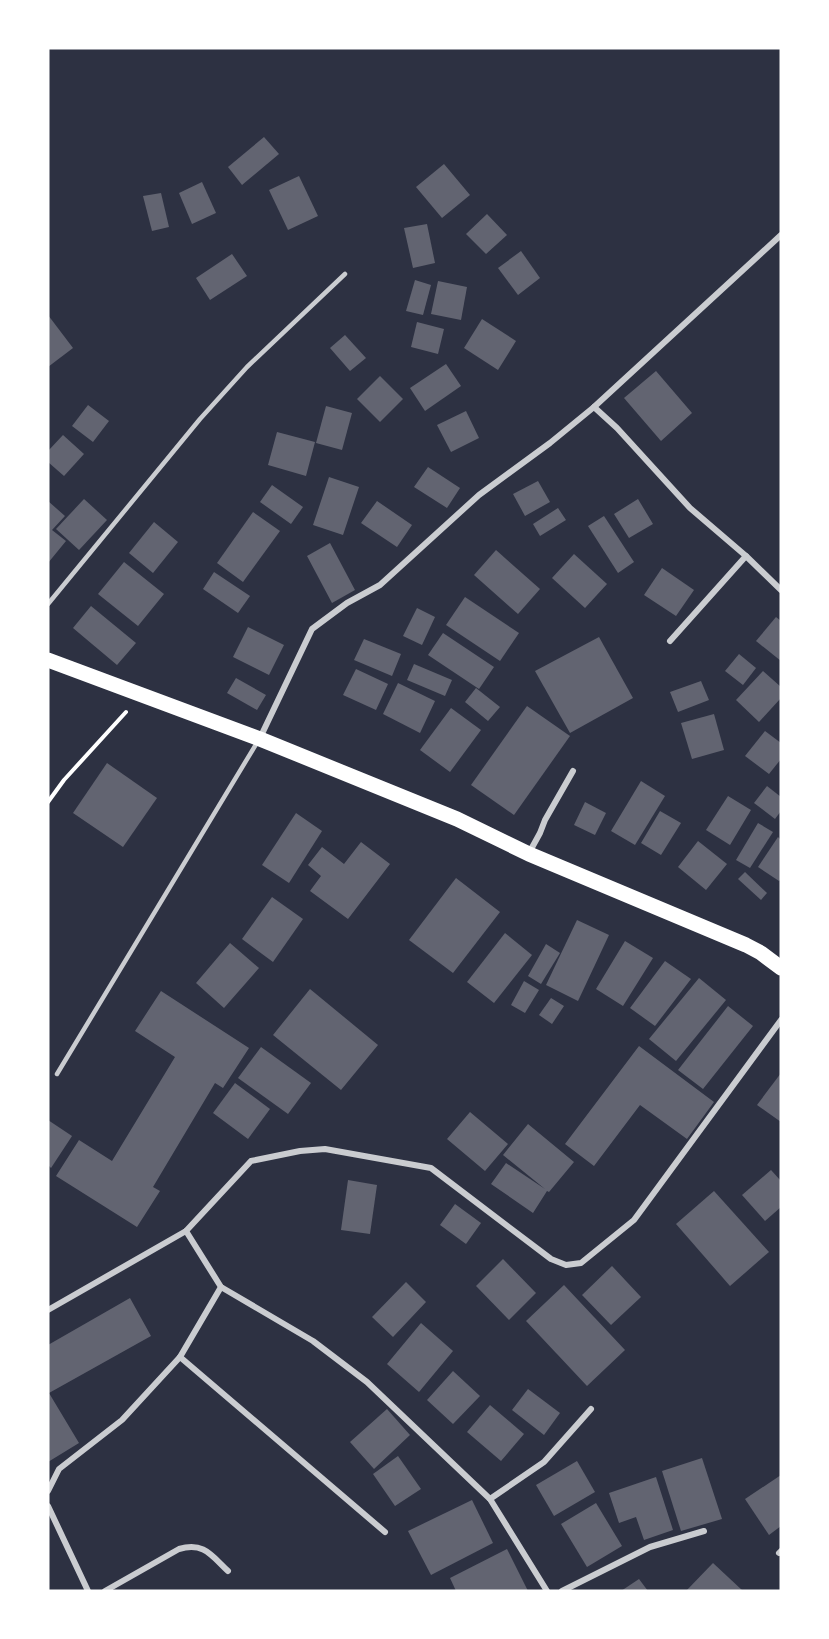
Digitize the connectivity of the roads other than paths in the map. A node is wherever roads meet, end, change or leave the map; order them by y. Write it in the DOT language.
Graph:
graph roads {
  1 [pos="781,235"];
  2 [pos="345,274"];
  3 [pos="594,407"];
  4 [pos="746,556"];
  5 [pos="781,590"];
  6 [pos="48,604"];
  7 [pos="670,641"];
  8 [pos="48,660"];
  9 [pos="260,739"];
  10 [pos="573,771"];
  11 [pos="529,854"];
  12 [pos="781,968"];
  13 [pos="781,1020"];
  14 [pos="57,1074"];
  15 [pos="186,1231"];
  16 [pos="221,1287"];
  17 [pos="48,1310"];
  18 [pos="180,1357"];
  19 [pos="591,1409"];
  20 [pos="48,1491"];
  21 [pos="490,1499"];
  22 [pos="48,1506"];
  23 [pos="704,1531"];
  24 [pos="385,1532"];
  25 [pos="228,1571"];
  26 [pos="88,1591"];
  27 [pos="105,1591"];
  28 [pos="547,1591"];
  29 [pos="562,1591"];
  1 -- 3 [label="street"];
  2 -- 6 [label="lane"];
  3 -- 4 [label="street"];
  3 -- 9 [label="street"];
  4 -- 5 [label="street"];
  4 -- 7 [label="street"];
  8 -- 9 [label="main road"];
  9 -- 11 [label="main road"];
  9 -- 14 [label="lane"];
  10 -- 11 [label="street"];
  11 -- 12 [label="main road"];
  13 -- 15 [label="street"];
  15 -- 16 [label="street"];
  15 -- 17 [label="street"];
  16 -- 18 [label="street"];
  16 -- 21 [label="street"];
  18 -- 20 [label="street"];
  18 -- 24 [label="street"];
  19 -- 21 [label="street"];
  21 -- 28 [label="street"];
  22 -- 26 [label="street"];
  23 -- 29 [label="street"];
  25 -- 27 [label="street"];
}
